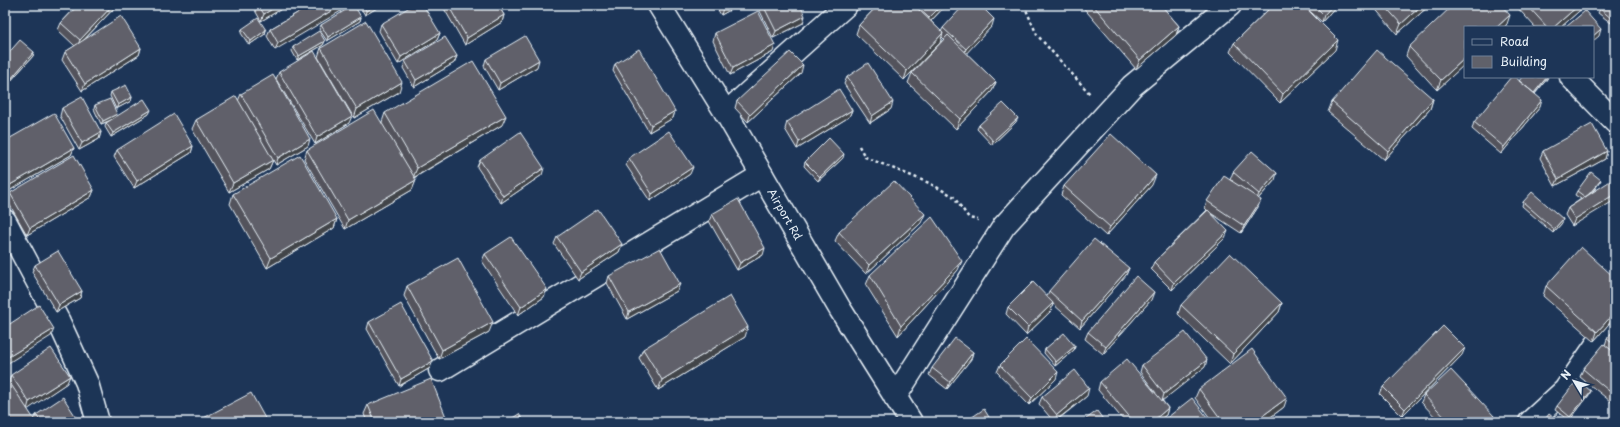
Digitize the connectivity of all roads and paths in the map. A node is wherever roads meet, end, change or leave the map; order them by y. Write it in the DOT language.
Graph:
graph roads {
  1 [pos="659,5"];
  2 [pos="846,5"];
  3 [pos="1024,5"];
  4 [pos="1230,5"];
  5 [pos="1502,5"];
  6 [pos="1522,26"];
  7 [pos="1572,78"];
  8 [pos="726,113"];
  9 [pos="1107,113"];
  10 [pos="1615,122"];
  11 [pos="859,146"];
  12 [pos="762,175"];
  13 [pos="5,221"];
  14 [pos="1004,226"];
  15 [pos="1615,318"];
  16 [pos="440,370"];
  17 [pos="895,397"];
  18 [pos="98,422"];
  19 [pos="911,422"];
  20 [pos="1530,422"];
  1 -- 8 [label="street, Airport Rd"];
  2 -- 8 [label="street"];
  3 -- 9 [label="path"];
  4 -- 9 [label="street"];
  5 -- 6 [label="street"];
  7 -- 10 [label="street"];
  8 -- 12 [label="street, Airport Rd"];
  9 -- 14 [label="street"];
  11 -- 14 [label="path"];
  12 -- 16 [label="street"];
  12 -- 17 [label="street, Airport Rd"];
  13 -- 18 [label="street"];
  14 -- 17 [label="street"];
  15 -- 20 [label="street"];
  17 -- 19 [label="street, Airport Rd"];
}
